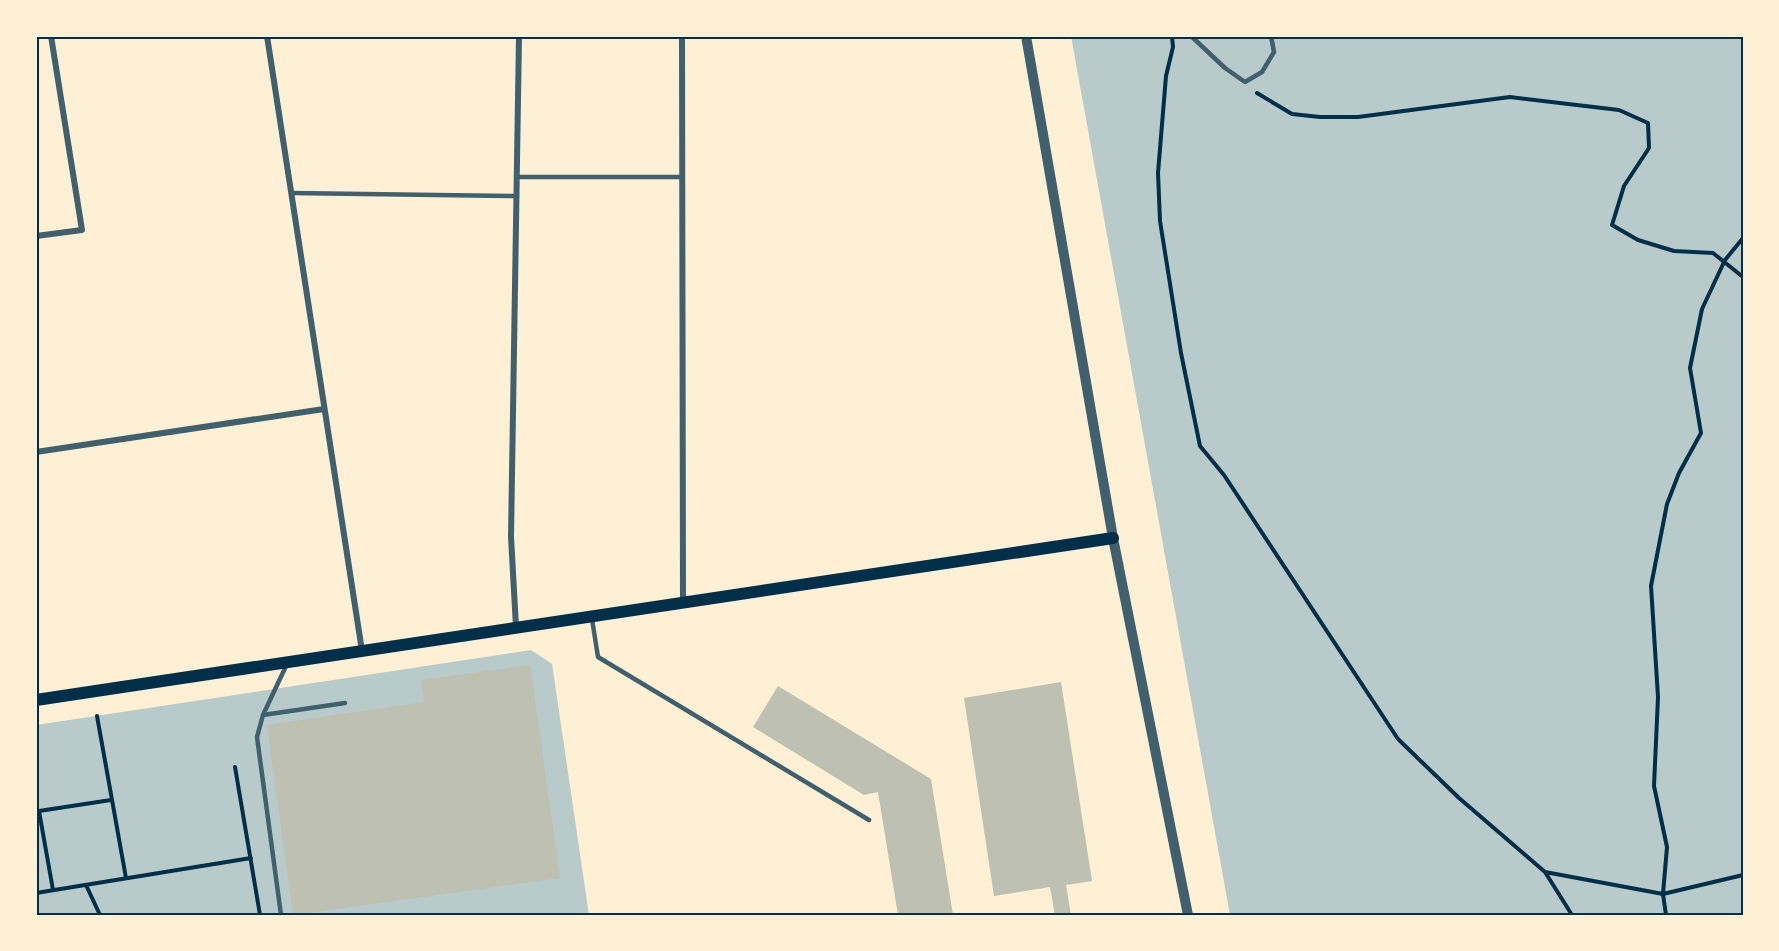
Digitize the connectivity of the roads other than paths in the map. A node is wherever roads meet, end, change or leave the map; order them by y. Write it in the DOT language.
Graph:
graph roads {
  1 [pos="51,36"];
  2 [pos="267,36"];
  3 [pos="519,36"];
  4 [pos="682,36"];
  5 [pos="1026,36"];
  6 [pos="1191,36"];
  7 [pos="1271,36"];
  8 [pos="517,177"];
  9 [pos="682,177"];
  10 [pos="291,193"];
  11 [pos="517,196"];
  12 [pos="36,236"];
  13 [pos="324,408"];
  14 [pos="36,452"];
  15 [pos="1113,538"];
  16 [pos="683,602"];
  17 [pos="591,616"];
  18 [pos="516,627"];
  19 [pos="362,651"];
  20 [pos="288,662"];
  21 [pos="36,700"];
  22 [pos="345,703"];
  23 [pos="263,715"];
  24 [pos="869,820"];
  25 [pos="281,915"];
  26 [pos="1188,915"];
  1 -- 12 [label="street"];
  2 -- 10 [label="street"];
  3 -- 8 [label="street"];
  4 -- 9 [label="street"];
  5 -- 15 [label="street"];
  6 -- 7 [label="lane"];
  8 -- 9 [label="lane"];
  8 -- 11 [label="street"];
  9 -- 16 [label="street"];
  10 -- 11 [label="lane"];
  10 -- 13 [label="street"];
  11 -- 18 [label="street"];
  13 -- 14 [label="street"];
  13 -- 19 [label="street"];
  15 -- 16 [label="main road"];
  15 -- 26 [label="street"];
  16 -- 17 [label="main road"];
  17 -- 18 [label="main road"];
  17 -- 24 [label="lane"];
  18 -- 19 [label="main road"];
  19 -- 20 [label="main road"];
  20 -- 21 [label="main road"];
  20 -- 23 [label="lane"];
  22 -- 23 [label="lane"];
  23 -- 25 [label="lane"];
}
